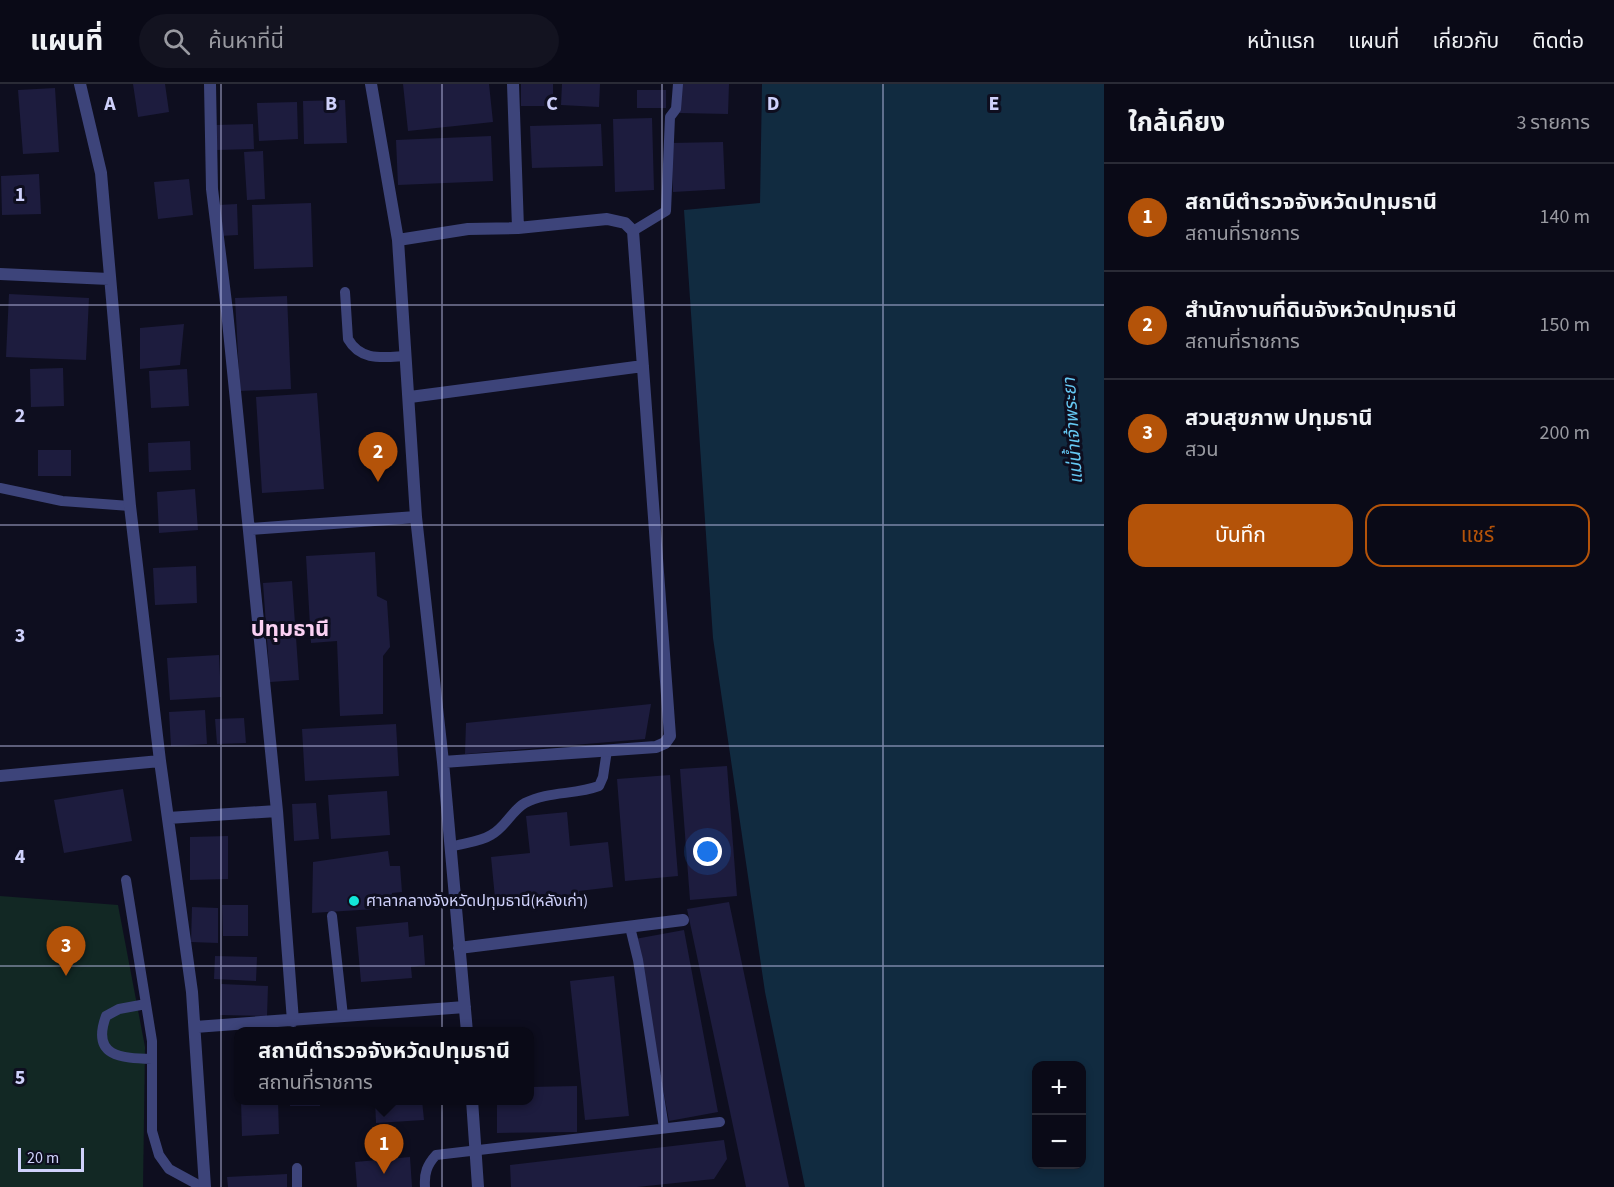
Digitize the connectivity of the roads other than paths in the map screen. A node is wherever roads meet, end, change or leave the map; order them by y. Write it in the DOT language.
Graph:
graph roads {
  1 [pos="80,84"];
  2 [pos="210,84"];
  3 [pos="371,84"];
  4 [pos="513,84"];
  5 [pos="678,84"];
  6 [pos="518,228"];
  7 [pos="633,231"];
  8 [pos="398,240"];
  9 [pos="0,274"];
  10 [pos="109,279"];
  11 [pos="345,292"];
  12 [pos="406,356"];
  13 [pos="643,366"];
  14 [pos="410,397"];
  15 [pos="0,488"];
  16 [pos="130,506"];
  17 [pos="416,517"];
  18 [pos="249,529"];
  19 [pos="607,750"];
  20 [pos="160,761"];
  21 [pos="443,762"];
  22 [pos="0,776"];
  23 [pos="277,811"];
  24 [pos="168,818"];
  25 [pos="450,846"];
  26 [pos="126,880"];
  27 [pos="332,916"];
  28 [pos="683,920"];
  29 [pos="630,927"];
  30 [pos="459,948"];
  31 [pos="146,1004"];
  32 [pos="465,1007"];
  33 [pos="343,1016"];
  34 [pos="293,1021"];
  35 [pos="195,1027"];
  36 [pos="467,1027"];
  37 [pos="152,1059"];
  38 [pos="472,1105"];
  39 [pos="720,1122"];
  40 [pos="664,1128"];
  41 [pos="475,1149"];
  42 [pos="297,1168"];
  43 [pos="203,1187"];
  44 [pos="297,1187"];
  45 [pos="425,1187"];
  46 [pos="477,1187"];
  1 -- 10 [label="street"];
  2 -- 18 [label="street"];
  3 -- 8 [label="street"];
  4 -- 6 [label="street"];
  5 -- 7 [label="lane"];
  6 -- 7 [label="street"];
  6 -- 8 [label="street"];
  7 -- 13 [label="street"];
  8 -- 12 [label="street"];
  9 -- 10 [label="street"];
  10 -- 16 [label="street"];
  11 -- 12 [label="lane"];
  12 -- 14 [label="street"];
  13 -- 14 [label="street"];
  13 -- 19 [label="street"];
  14 -- 17 [label="street"];
  15 -- 16 [label="lane"];
  16 -- 20 [label="street"];
  17 -- 18 [label="street"];
  17 -- 21 [label="street"];
  18 -- 23 [label="street"];
  19 -- 21 [label="street"];
  19 -- 25 [label="lane"];
  20 -- 22 [label="street"];
  20 -- 24 [label="street"];
  21 -- 25 [label="street"];
  23 -- 24 [label="street"];
  23 -- 34 [label="street"];
  24 -- 35 [label="street"];
  25 -- 30 [label="street"];
  26 -- 31 [label="lane"];
  27 -- 33 [label="lane"];
  28 -- 29 [label="street"];
  29 -- 30 [label="street"];
  29 -- 40 [label="lane"];
  30 -- 32 [label="street"];
  31 -- 37 [label="lane"];
  31 -- 37 [label="lane"];
  32 -- 33 [label="street"];
  32 -- 36 [label="street"];
  33 -- 34 [label="street"];
  34 -- 35 [label="street"];
  35 -- 43 [label="street"];
  37 -- 43 [label="lane"];
  38 -- 41 [label="street"];
  39 -- 40 [label="lane"];
  40 -- 41 [label="lane"];
  41 -- 45 [label="lane"];
  41 -- 46 [label="street"];
  42 -- 44 [label="lane"];
}
